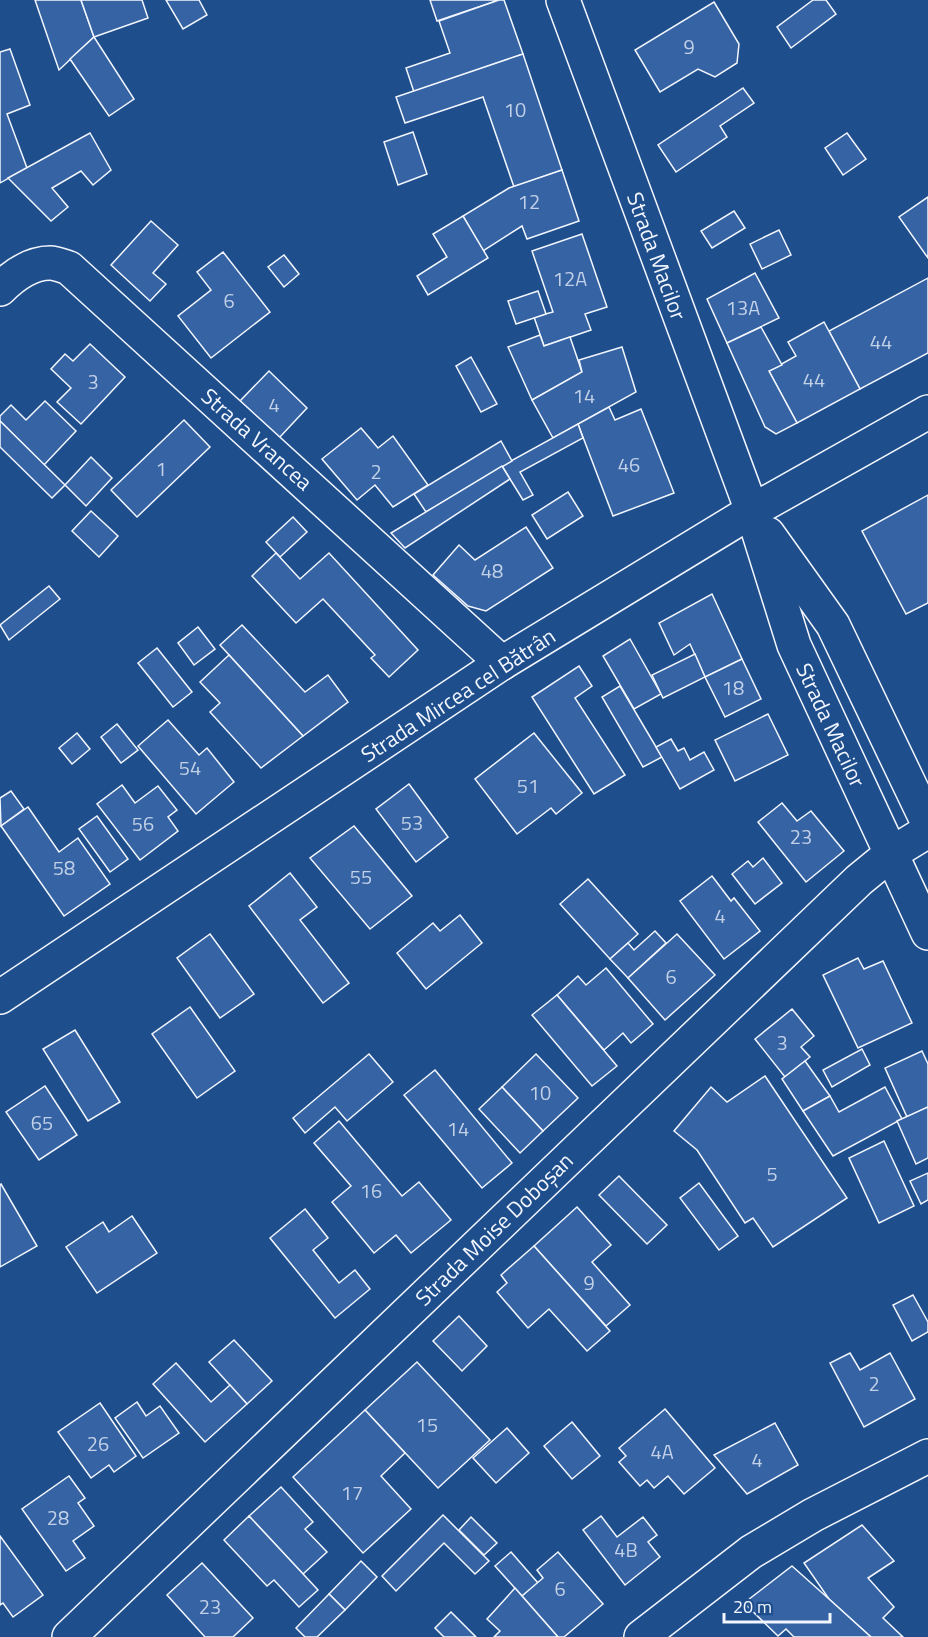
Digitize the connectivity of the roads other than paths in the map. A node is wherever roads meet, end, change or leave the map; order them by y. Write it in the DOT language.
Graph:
graph roads {
  1 [pos="563,0"];
  2 [pos="0,289"];
  3 [pos="928,412"];
  4 [pos="752,511"];
  5 [pos="502,663"];
  6 [pos="928,823"];
  7 [pos="928,831"];
  8 [pos="892,853"];
  9 [pos="928,933"];
  10 [pos="0,997"];
  11 [pos="928,1456"];
  12 [pos="69,1637"];
  13 [pos="641,1637"];
  1 -- 4 [label="street, Strada Macilor"];
  2 -- 5 [label="street, Strada Vrancea"];
  3 -- 4 [label="street, Strada Mircea cel Bătrân"];
  4 -- 5 [label="street, Strada Mircea cel Bătrân"];
  4 -- 6 [label="street, Strada Macilor"];
  4 -- 8 [label="street, Strada Macilor"];
  5 -- 10 [label="street, Strada Mircea cel Bătrân"];
  7 -- 8 [label="street, Strada Moise Doboșan"];
  8 -- 9 [label="street, Strada Macilor"];
  8 -- 12 [label="street, Strada Moise Doboșan"];
  11 -- 13 [label="street"];
}
